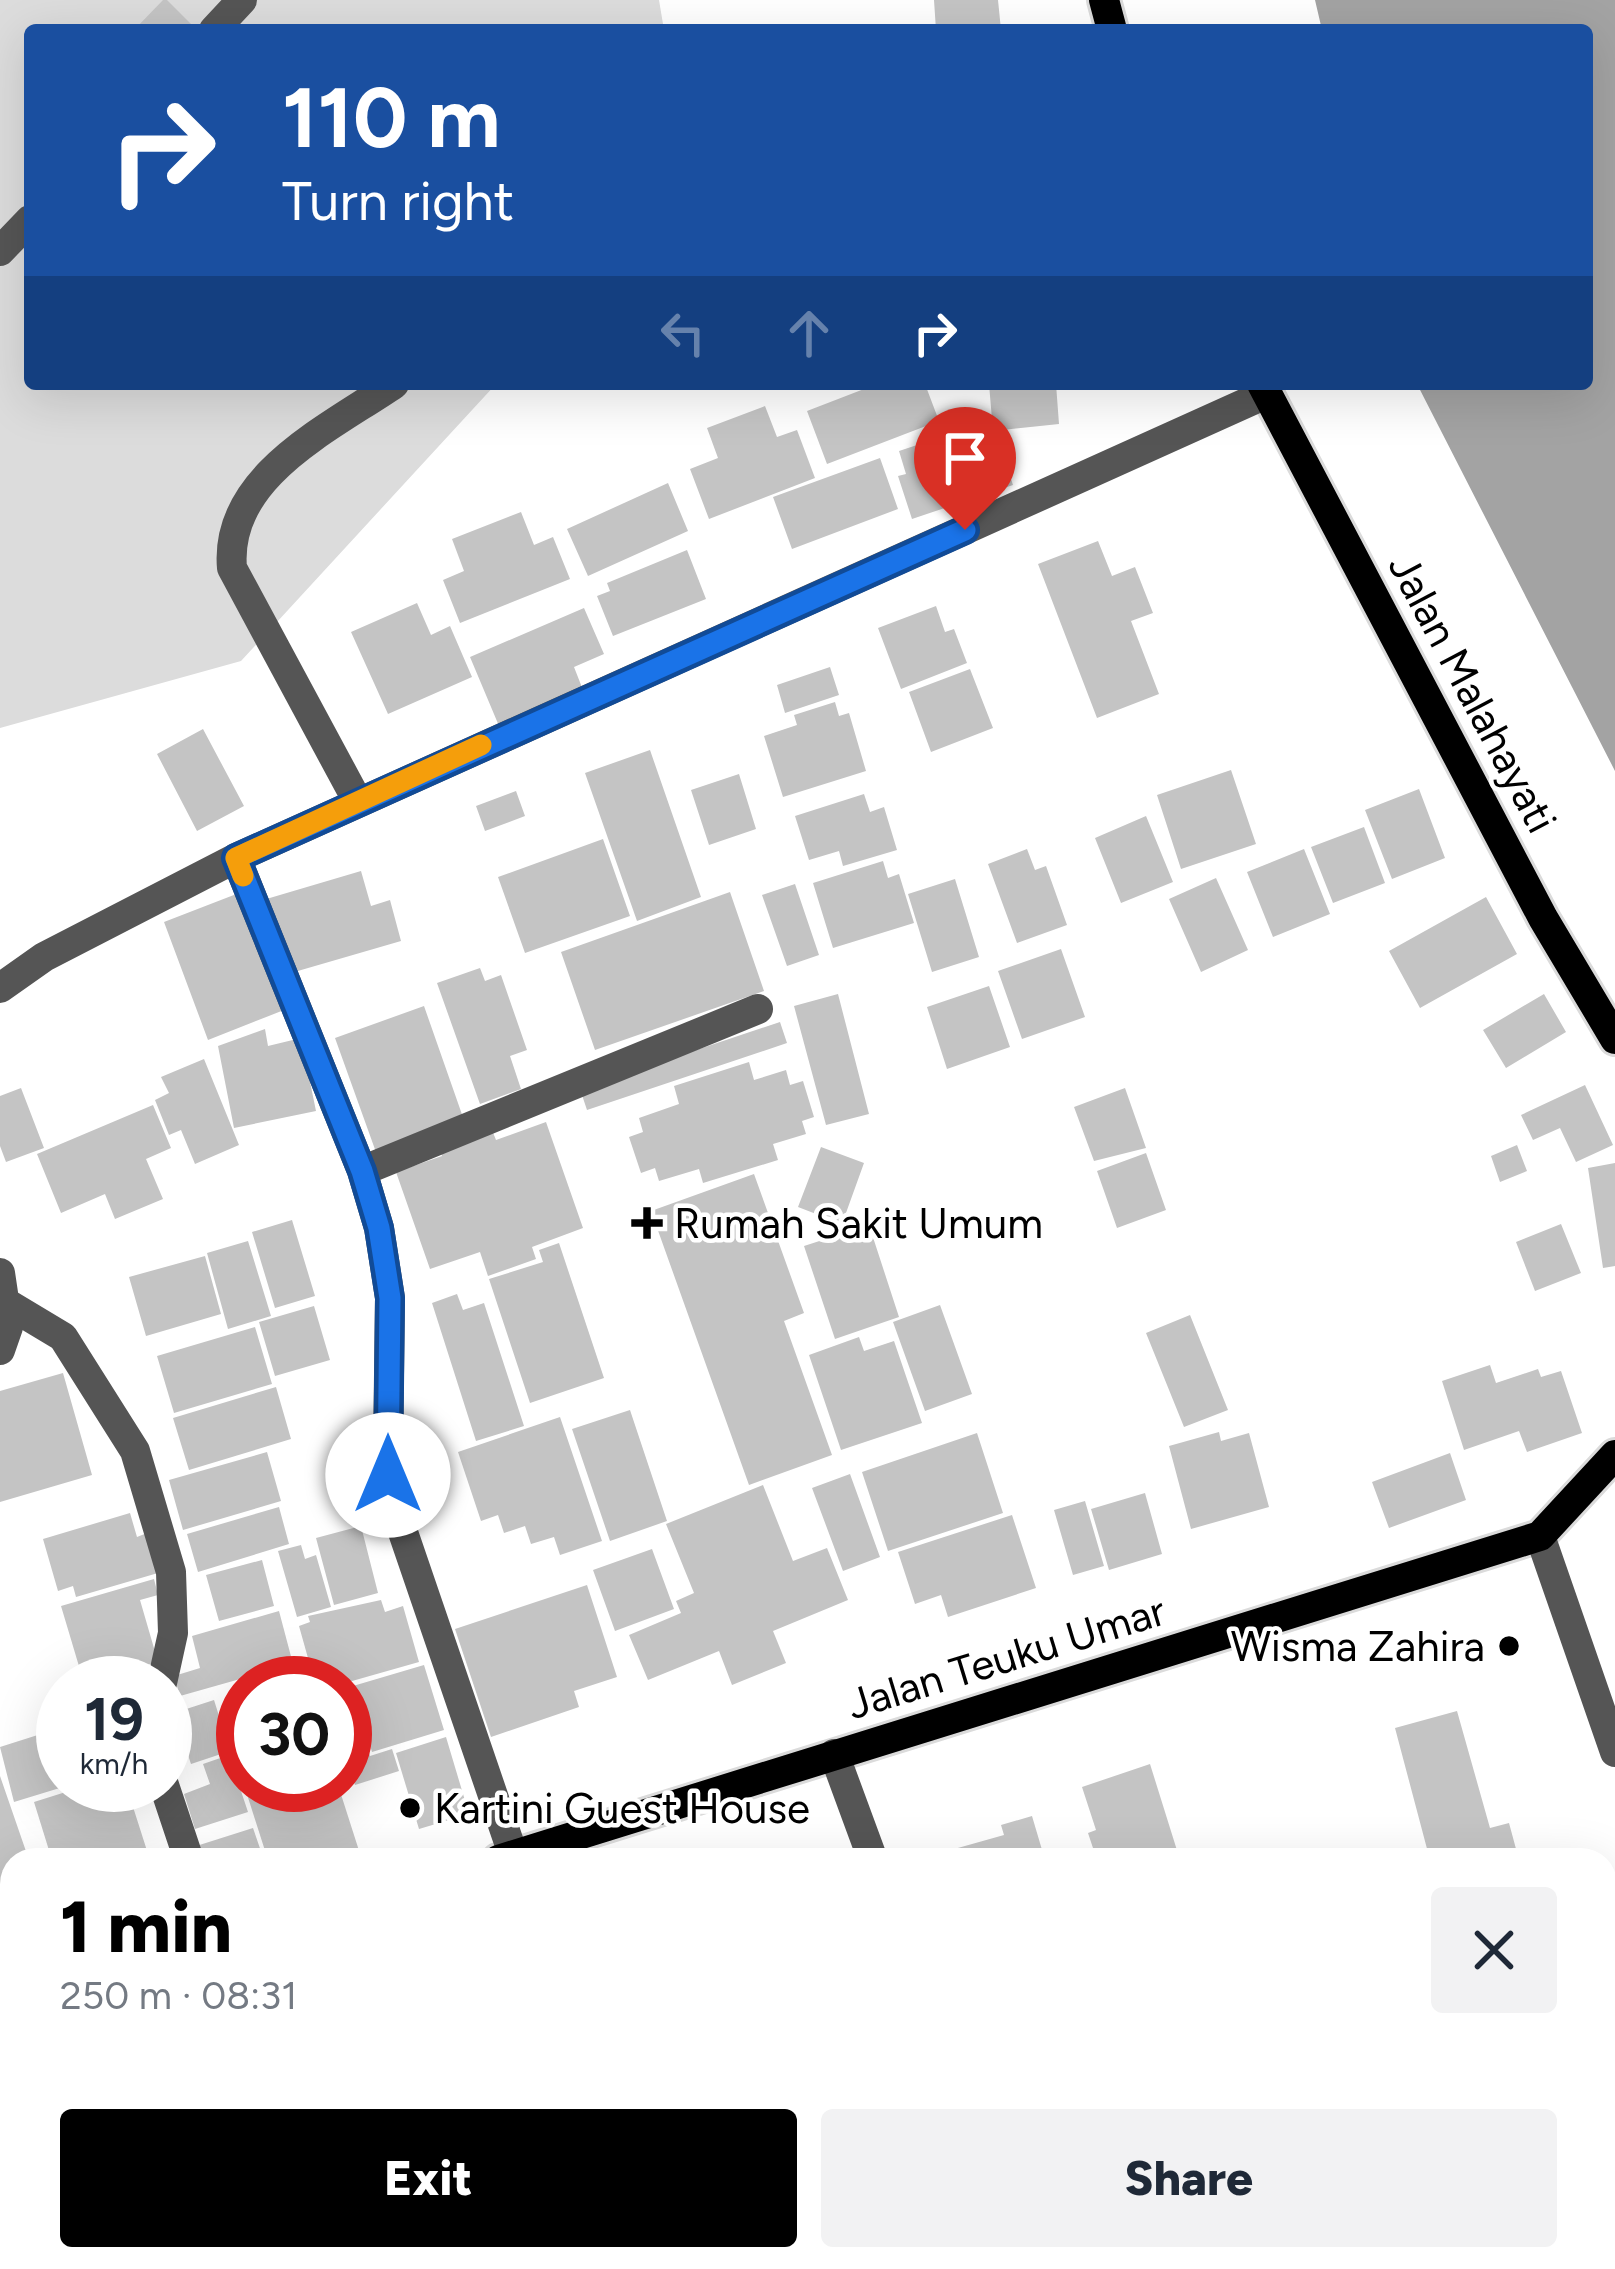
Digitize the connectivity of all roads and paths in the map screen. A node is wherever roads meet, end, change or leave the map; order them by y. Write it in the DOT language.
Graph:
graph roads {
  1 [pos="242,0"];
  2 [pos="220,24"];
  3 [pos="24,226"];
  4 [pos="0,251"];
  5 [pos="386,390"];
  6 [pos="1262,390"];
  7 [pos="1265,390"];
  8 [pos="358,802"];
  9 [pos="236,858"];
  10 [pos="0,988"];
  11 [pos="758,1009"];
  12 [pos="1615,1039"];
  13 [pos="362,1171"];
  14 [pos="4,1288"];
  15 [pos="0,1350"];
  16 [pos="1615,1455"];
  17 [pos="1540,1536"];
  18 [pos="168,1656"];
  19 [pos="1615,1752"];
  20 [pos="834,1754"];
  21 [pos="173,1812"];
  22 [pos="185,1848"];
  23 [pos="506,1848"];
  24 [pos="540,1848"];
  25 [pos="869,1848"];
  1 -- 2 [label="street"];
  3 -- 4 [label="street"];
  5 -- 8 [label="street"];
  6 -- 8 [label="street"];
  7 -- 12 [label="main road, Jalan Malahayati"];
  8 -- 9 [label="street"];
  9 -- 10 [label="street"];
  9 -- 13 [label="street"];
  11 -- 13 [label="street"];
  13 -- 23 [label="street"];
  14 -- 15 [label="street"];
  14 -- 18 [label="street"];
  16 -- 17 [label="main road"];
  17 -- 19 [label="street"];
  17 -- 20 [label="main road, Jalan Teuku Umar"];
  20 -- 24 [label="main road, Jalan Teuku Umar"];
  20 -- 25 [label="street"];
  21 -- 22 [label="street"];
}
